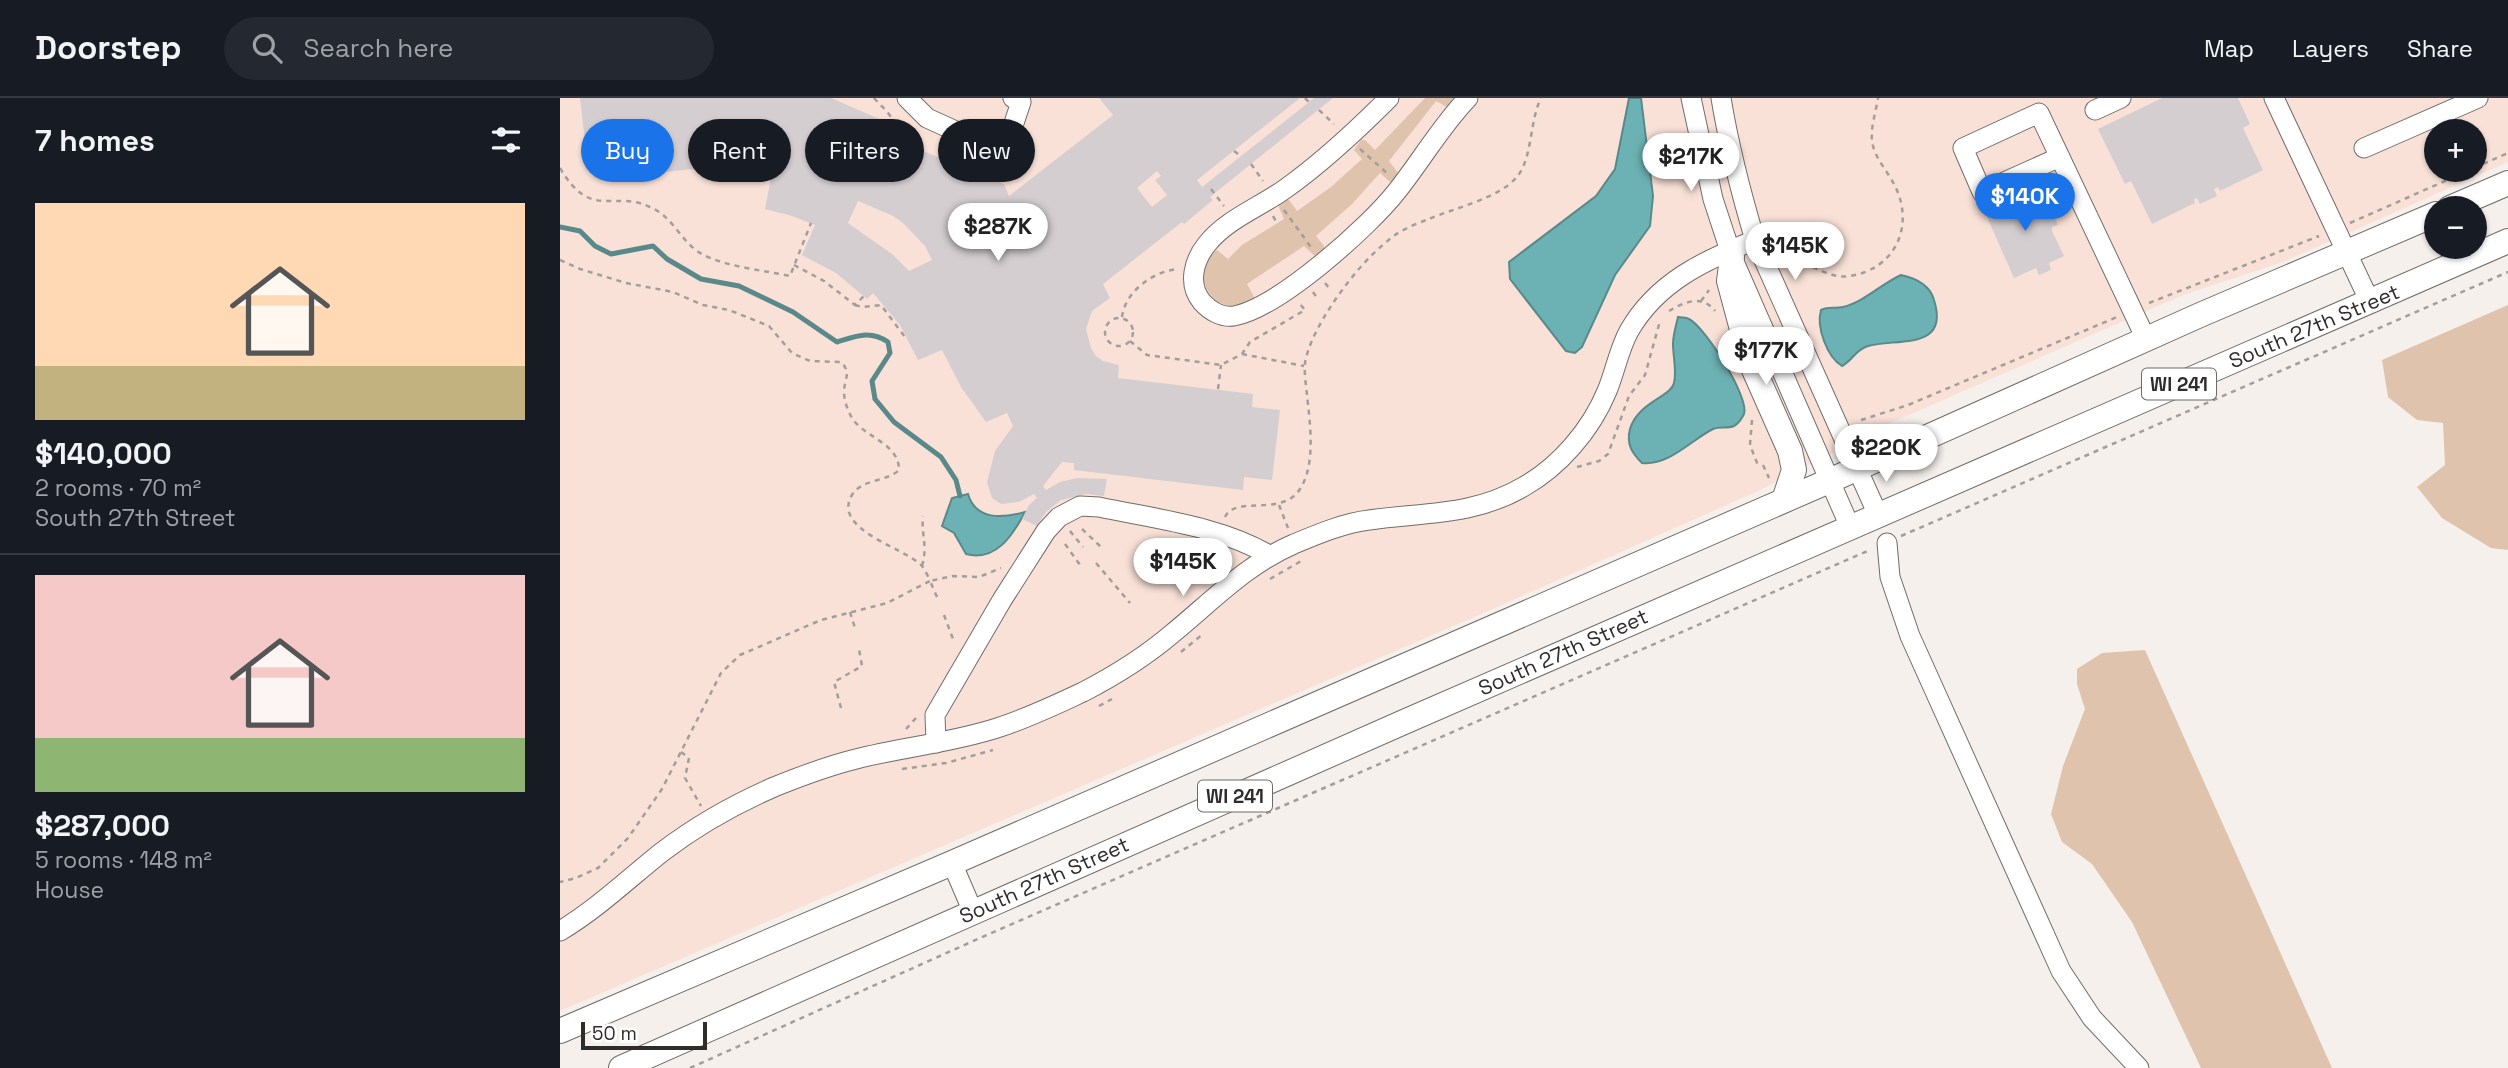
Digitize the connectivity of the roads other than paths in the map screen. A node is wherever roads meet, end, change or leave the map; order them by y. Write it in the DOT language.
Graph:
graph roads {
  1 [pos="907,98"];
  2 [pos="1013,98"];
  3 [pos="1389,98"];
  4 [pos="1466,98"];
  5 [pos="1691,98"];
  6 [pos="1721,98"];
  7 [pos="2121,98"];
  8 [pos="2274,98"];
  9 [pos="2478,98"];
  10 [pos="2095,110"];
  11 [pos="2364,148"];
  12 [pos="2060,157"];
  13 [pos="2508,183"];
  14 [pos="2478,196"];
  15 [pos="2424,219"];
  16 [pos="1755,240"];
  17 [pos="2508,241"];
  18 [pos="2346,253"];
  19 [pos="1730,254"];
  20 [pos="2370,302"];
  21 [pos="2146,339"];
  22 [pos="1857,468"];
  23 [pos="1829,481"];
  24 [pos="1777,491"];
  25 [pos="1878,515"];
  26 [pos="1850,527"];
  27 [pos="1886,543"];
  28 [pos="1269,555"];
  29 [pos="936,743"];
  30 [pos="952,863"];
  31 [pos="973,912"];
  32 [pos="560,931"];
  33 [pos="598,1014"];
  34 [pos="560,1031"];
  35 [pos="560,1047"];
  36 [pos="621,1068"];
  37 [pos="2139,1068"];
  1 -- 2 [label="street"];
  3 -- 4 [label="street"];
  5 -- 19 [label="street"];
  6 -- 16 [label="street"];
  7 -- 10 [label="street"];
  8 -- 18 [label="street"];
  9 -- 11 [label="street"];
  12 -- 12 [label="street"];
  12 -- 21 [label="street"];
  13 -- 14 [label="main road"];
  15 -- 18 [label="main road, WI 241"];
  16 -- 19 [label="street"];
  16 -- 22 [label="street"];
  17 -- 20 [label="main road, South 27th Street / WI 241"];
  18 -- 20 [label="street"];
  18 -- 21 [label="main road, WI 241"];
  19 -- 23 [label="street"];
  19 -- 24 [label="main road"];
  19 -- 28 [label="street"];
  20 -- 25 [label="main road, South 27th Street / WI 241"];
  21 -- 22 [label="main road, WI 241"];
  22 -- 23 [label="main road, WI 241"];
  22 -- 25 [label="street"];
  23 -- 24 [label="main road, WI 241"];
  23 -- 26 [label="street"];
  24 -- 30 [label="main road, WI 241"];
  25 -- 26 [label="main road, South 27th Street / WI 241"];
  26 -- 31 [label="main road, South 27th Street / WI 241"];
  27 -- 37 [label="street"];
  28 -- 29 [label="street"];
  28 -- 29 [label="street"];
  29 -- 32 [label="street"];
  30 -- 31 [label="street"];
  30 -- 33 [label="main road, WI 241"];
  31 -- 36 [label="main road, South 27th Street / WI 241"];
  33 -- 34 [label="main road, WI 241"];
  33 -- 35 [label="main road"];
}
